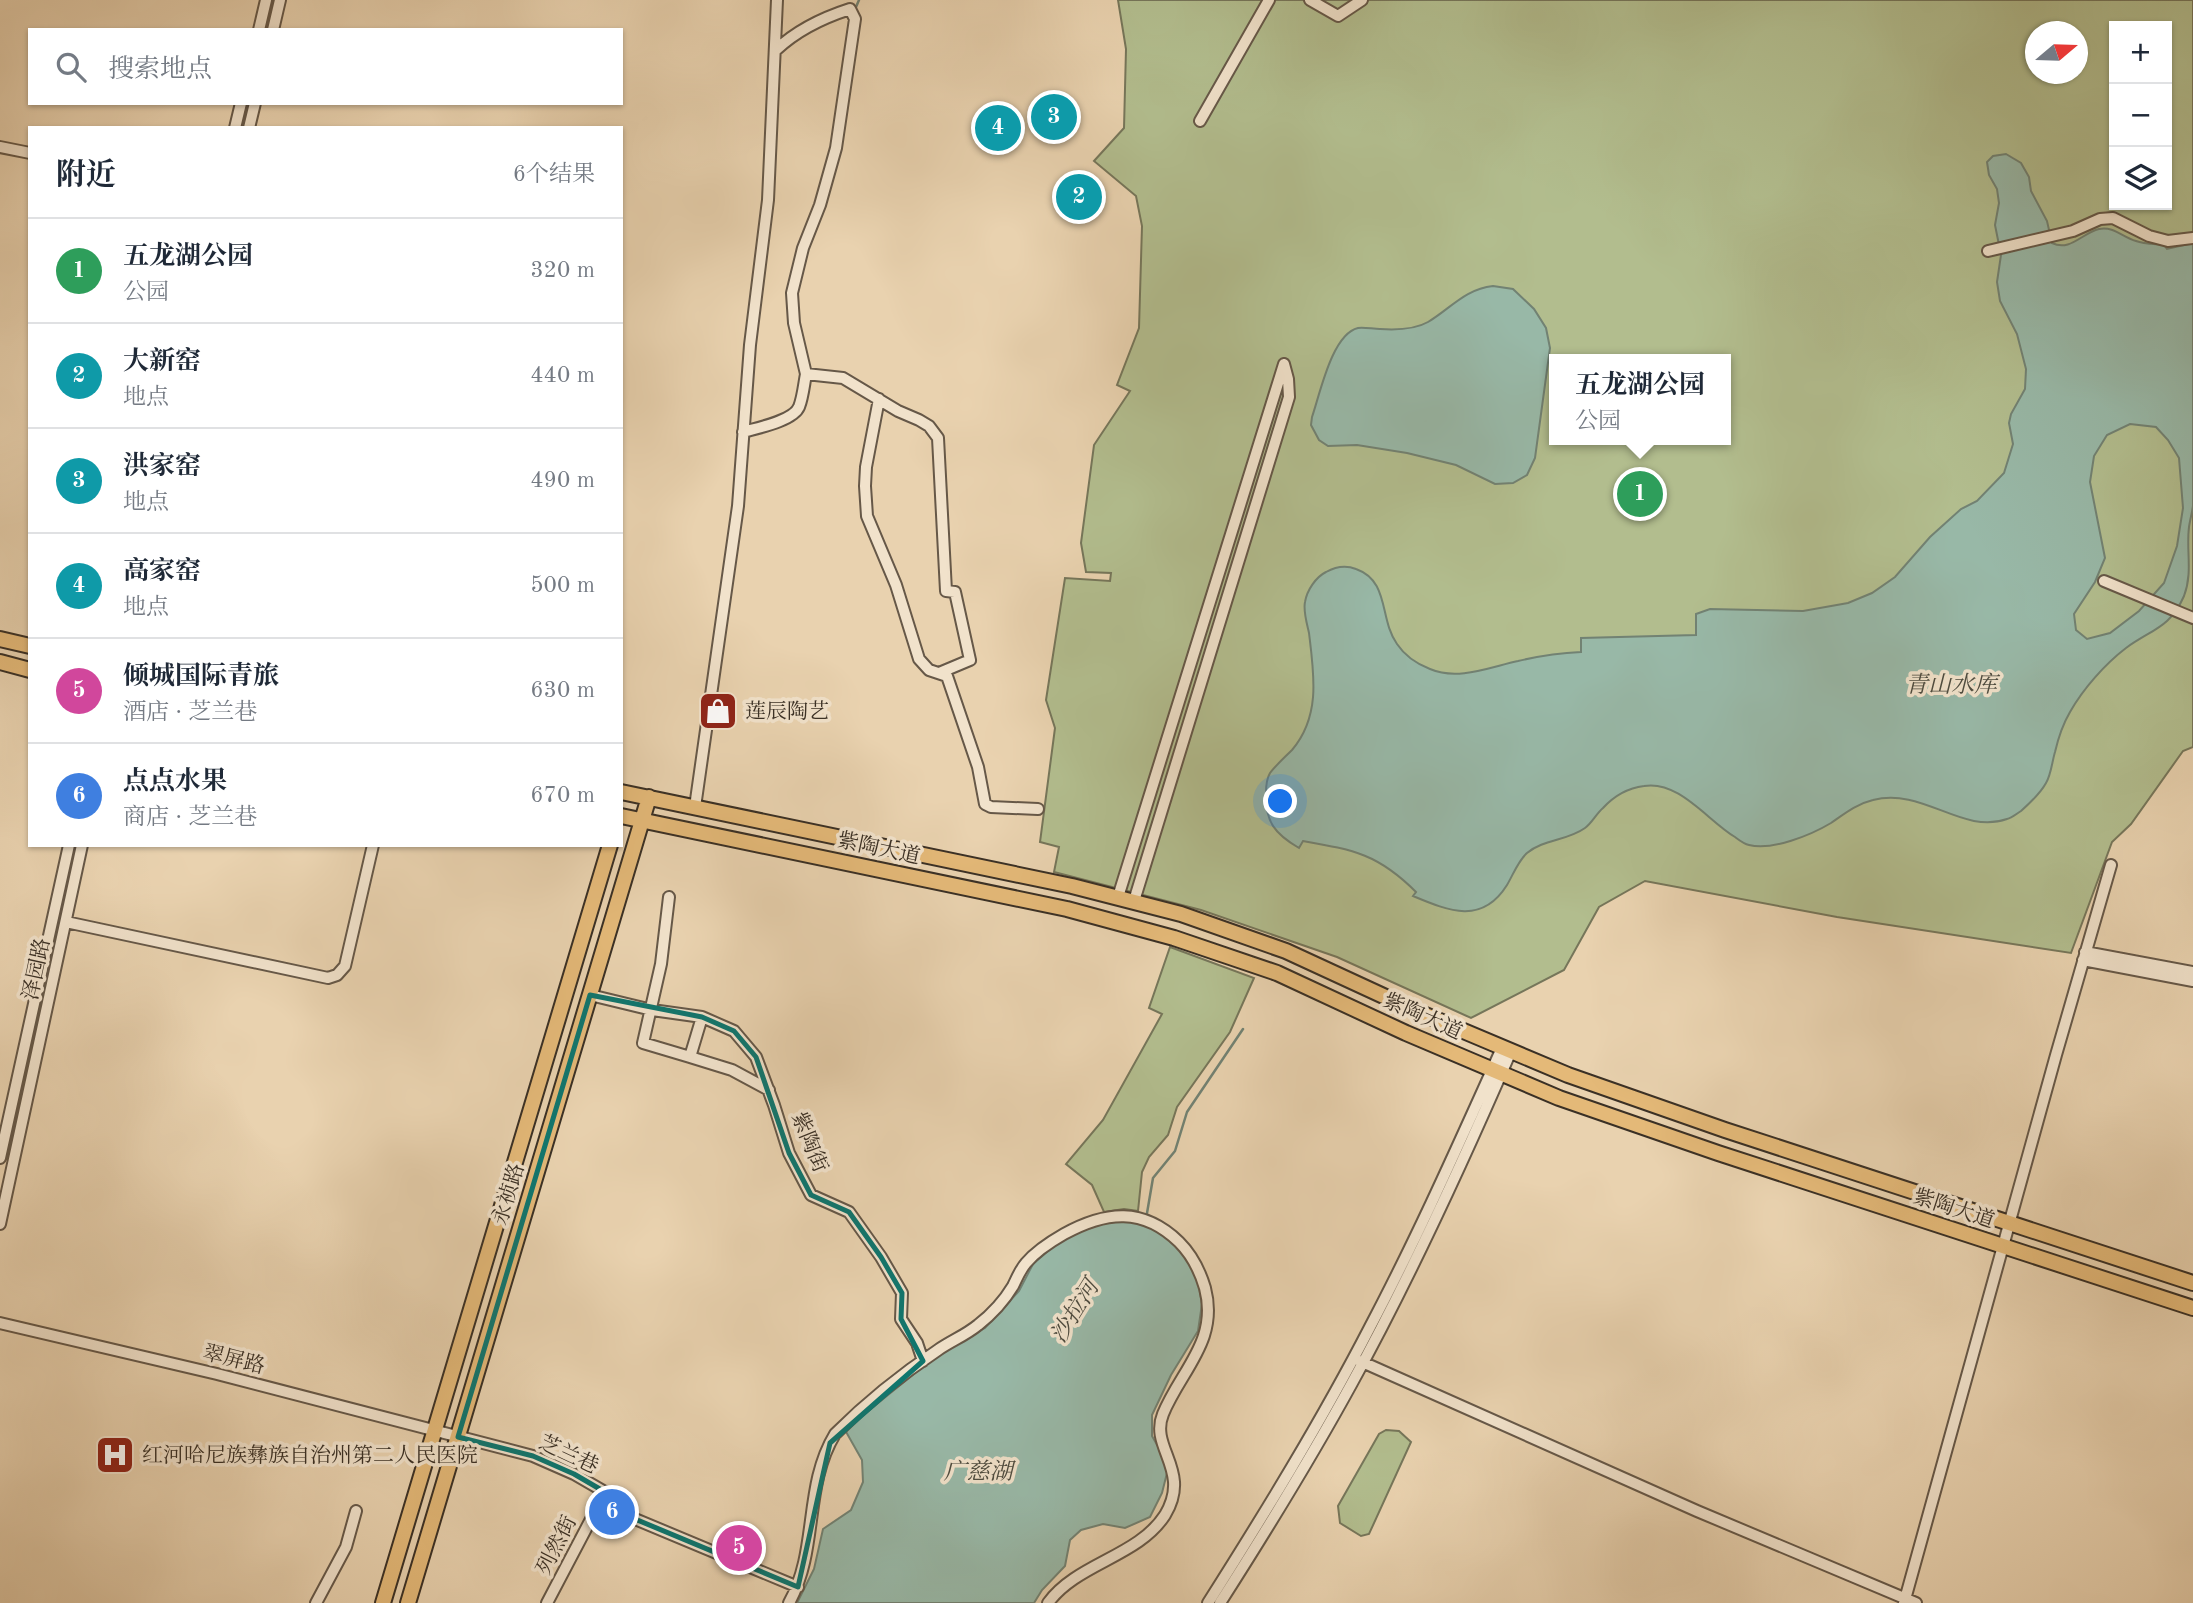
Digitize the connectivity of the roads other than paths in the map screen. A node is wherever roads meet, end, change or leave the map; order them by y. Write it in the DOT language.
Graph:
graph roads {
  1 [pos="266,0"];
  2 [pos="280,0"];
  3 [pos="777,0"];
  4 [pos="1269,0"];
  5 [pos="1310,0"];
  6 [pos="1362,0"];
  7 [pos="259,28"];
  8 [pos="273,28"];
  9 [pos="776,50"];
  10 [pos="241,105"];
  11 [pos="255,105"];
  12 [pos="1200,121"];
  13 [pos="235,126"];
  14 [pos="249,126"];
  15 [pos="0,147"];
  16 [pos="28,153"];
  17 [pos="2193,238"];
  18 [pos="1987,251"];
  19 [pos="806,374"];
  20 [pos="878,399"];
  21 [pos="743,432"];
  22 [pos="2104,581"];
  23 [pos="2193,618"];
  24 [pos="0,639"];
  25 [pos="28,646"];
  26 [pos="0,662"];
  27 [pos="28,669"];
  28 [pos="939,673"];
  29 [pos="624,792"];
  30 [pos="649,797"];
  31 [pos="695,807"];
  32 [pos="1038,809"];
  33 [pos="623,816"];
  34 [pos="642,821"];
  35 [pos="69,847"];
  36 [pos="82,847"];
  37 [pos="373,847"];
  38 [pos="609,847"];
  39 [pos="2111,865"];
  40 [pos="669,897"];
  41 [pos="1118,897"];
  42 [pos="1134,901"];
  43 [pos="66,922"];
  44 [pos="2084,956"];
  45 [pos="2193,972"];
  46 [pos="2193,981"];
  47 [pos="590,995"];
  48 [pos="652,1010"];
  49 [pos="702,1017"];
  50 [pos="1507,1049"];
  51 [pos="690,1057"];
  52 [pos="1497,1072"];
  53 [pos="769,1090"];
  54 [pos="0,1158"];
  55 [pos="2009,1223"];
  56 [pos="0,1224"];
  57 [pos="2003,1246"];
  58 [pos="2193,1283"];
  59 [pos="2193,1308"];
  60 [pos="0,1323"];
  61 [pos="1359,1360"];
  62 [pos="923,1361"];
  63 [pos="435,1431"];
  64 [pos="458,1437"];
  65 [pos="599,1504"];
  66 [pos="356,1511"];
  67 [pos="797,1587"];
  68 [pos="1909,1602"];
  69 [pos="316,1603"];
  70 [pos="383,1603"];
  71 [pos="408,1603"];
  72 [pos="547,1603"];
  73 [pos="789,1603"];
  74 [pos="1048,1603"];
  75 [pos="1209,1603"];
  76 [pos="1220,1603"];
  1 -- 7 [label="street"];
  2 -- 8 [label="street"];
  3 -- 9 [label="street"];
  4 -- 12 [label="street"];
  5 -- 6 [label="street"];
  9 -- 19 [label="street"];
  9 -- 21 [label="street"];
  10 -- 13 [label="street"];
  11 -- 14 [label="street"];
  15 -- 16 [label="street"];
  17 -- 18 [label="street"];
  19 -- 20 [label="street"];
  19 -- 21 [label="street"];
  20 -- 28 [label="street"];
  20 -- 28 [label="street"];
  21 -- 31 [label="street"];
  22 -- 23 [label="street"];
  24 -- 25 [label="main road"];
  26 -- 27 [label="main road"];
  28 -- 32 [label="street"];
  29 -- 30 [label="main road, 紫陶大道"];
  30 -- 31 [label="main road, 紫陶大道"];
  30 -- 34 [label="main road, 永祯路"];
  31 -- 41 [label="main road, 紫陶大道"];
  33 -- 34 [label="main road, 紫陶大道"];
  34 -- 47 [label="main road, 永祯路"];
  34 -- 52 [label="main road, 紫陶大道"];
  35 -- 54 [label="street, 泽园路"];
  36 -- 43 [label="street, 泽园路"];
  37 -- 43 [label="street"];
  38 -- 63 [label="main road, 永祯路"];
  39 -- 44 [label="street"];
  40 -- 48 [label="street"];
  41 -- 42 [label="main road, 紫陶大道"];
  41 -- 42 [label="street"];
  42 -- 50 [label="main road, 紫陶大道"];
  43 -- 56 [label="street, 泽园路"];
  44 -- 45 [label="street"];
  44 -- 46 [label="street"];
  44 -- 55 [label="street"];
  47 -- 48 [label="street, 紫陶街"];
  47 -- 64 [label="main road, 永祯路"];
  48 -- 49 [label="street, 紫陶街"];
  48 -- 51 [label="street"];
  49 -- 51 [label="street"];
  49 -- 53 [label="street, 紫陶街"];
  50 -- 52 [label="street"];
  50 -- 55 [label="main road, 紫陶大道"];
  51 -- 53 [label="street"];
  52 -- 57 [label="main road, 紫陶大道"];
  52 -- 61 [label="street"];
  53 -- 62 [label="street, 紫陶街"];
  55 -- 57 [label="street"];
  55 -- 58 [label="main road, 紫陶大道"];
  57 -- 59 [label="main road, 紫陶大道"];
  57 -- 68 [label="street"];
  60 -- 63 [label="street, 翠屏路"];
  61 -- 68 [label="street"];
  61 -- 75 [label="street"];
  61 -- 76 [label="street"];
  62 -- 67 [label="street"];
  62 -- 74 [label="street"];
  63 -- 64 [label="street, 翠屏路"];
  63 -- 70 [label="main road, 永祯路"];
  64 -- 65 [label="street, 芝兰巷"];
  64 -- 71 [label="main road, 永祯路"];
  65 -- 67 [label="street, 芝兰巷"];
  65 -- 72 [label="street, 列然街"];
  66 -- 69 [label="street"];
  67 -- 73 [label="street"];
}
